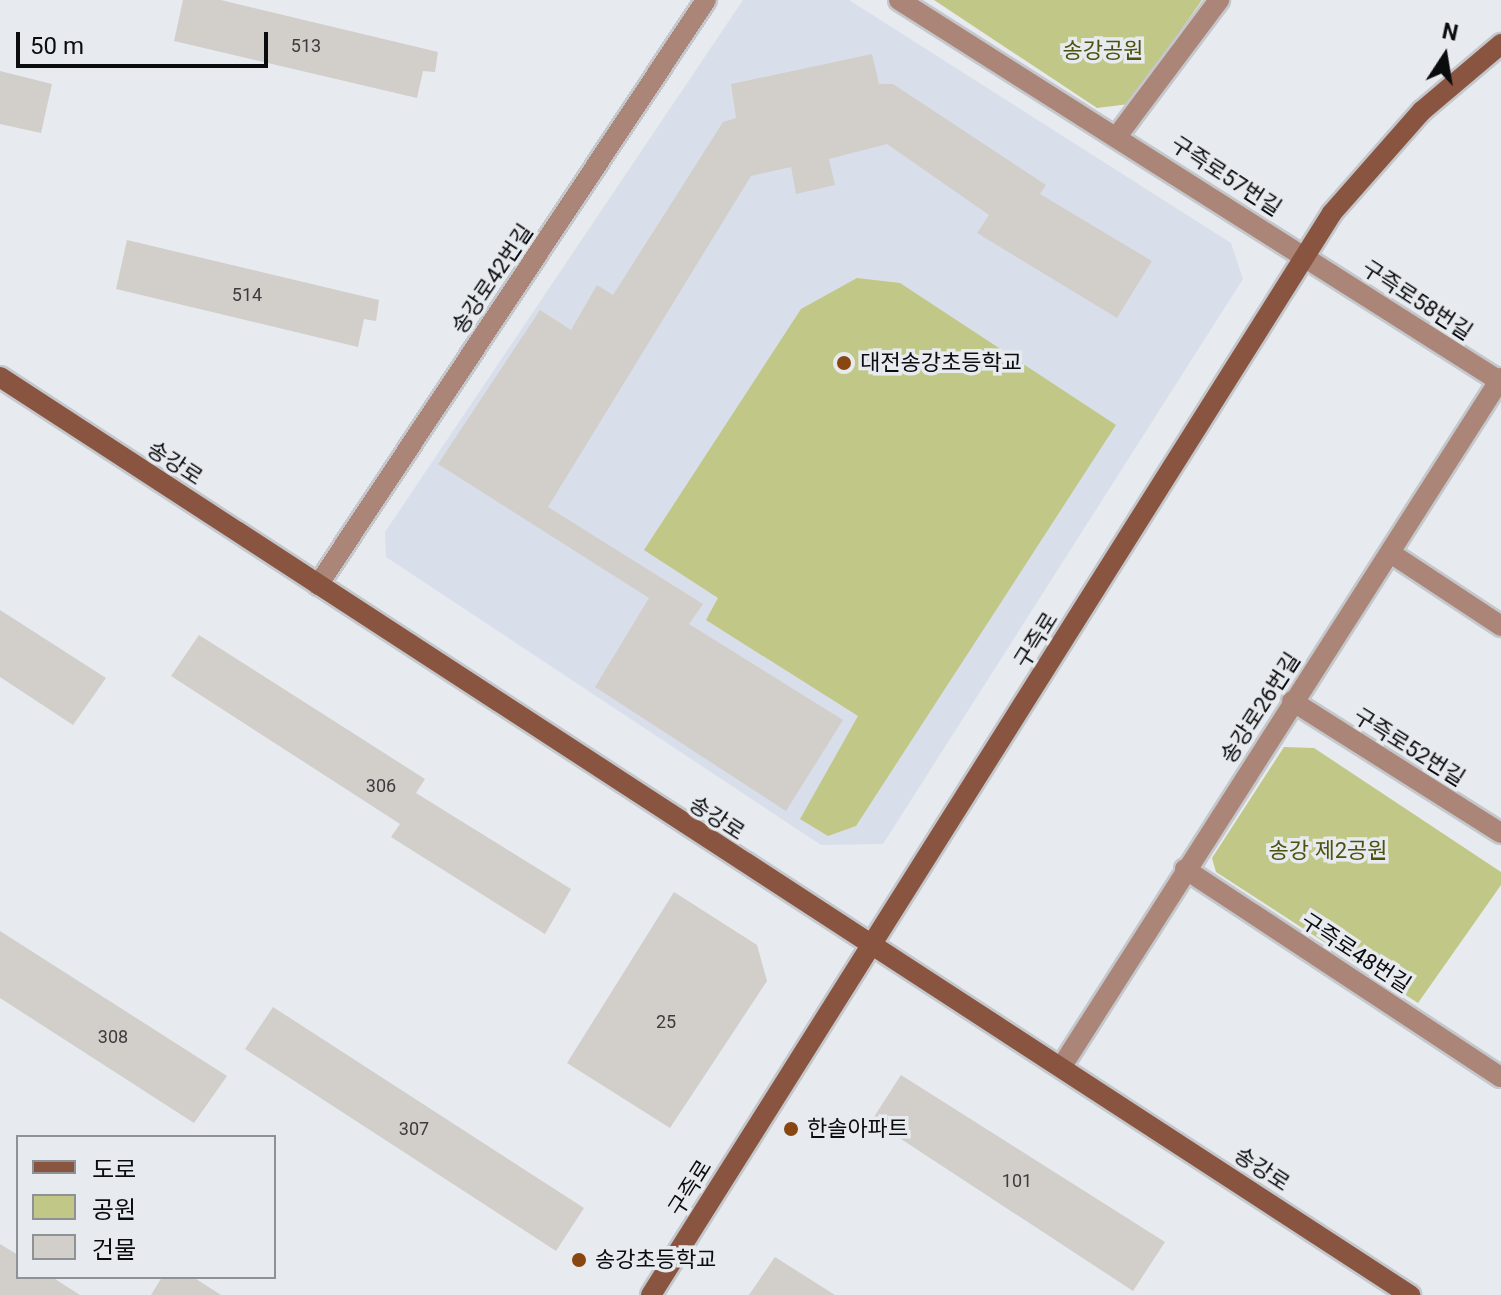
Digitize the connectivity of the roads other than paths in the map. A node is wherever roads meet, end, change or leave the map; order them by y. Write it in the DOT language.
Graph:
graph roads {
  1 [pos="706,0"];
  2 [pos="899,0"];
  3 [pos="1219,0"];
  4 [pos="1501,44"];
  5 [pos="1118,135"];
  6 [pos="1307,258"];
  7 [pos="0,377"];
  8 [pos="1500,380"];
  9 [pos="1392,554"];
  10 [pos="318,585"];
  11 [pos="1501,626"];
  12 [pos="1292,701"];
  13 [pos="1501,833"];
  14 [pos="1185,869"];
  15 [pos="870,947"];
  16 [pos="1062,1066"];
  17 [pos="1501,1077"];
  18 [pos="651,1295"];
  19 [pos="1410,1295"];
  1 -- 10 [label="street, 송강로42번길"];
  2 -- 5 [label="street, 구즉로57번길"];
  3 -- 5 [label="street"];
  4 -- 6 [label="main road, 구즉로"];
  5 -- 6 [label="street, 구즉로57번길"];
  6 -- 8 [label="street, 구즉로58번길"];
  6 -- 15 [label="main road, 구즉로"];
  7 -- 10 [label="main road, 송강로"];
  8 -- 9 [label="street, 송강로26번길"];
  9 -- 11 [label="street"];
  9 -- 12 [label="street, 송강로26번길"];
  10 -- 15 [label="main road, 송강로"];
  12 -- 13 [label="street, 구즉로52번길"];
  12 -- 14 [label="street, 송강로26번길"];
  14 -- 16 [label="street, 송강로26번길"];
  14 -- 17 [label="street, 구즉로48번길"];
  15 -- 16 [label="main road, 송강로"];
  15 -- 18 [label="main road, 구즉로"];
  16 -- 19 [label="main road, 송강로"];
}
